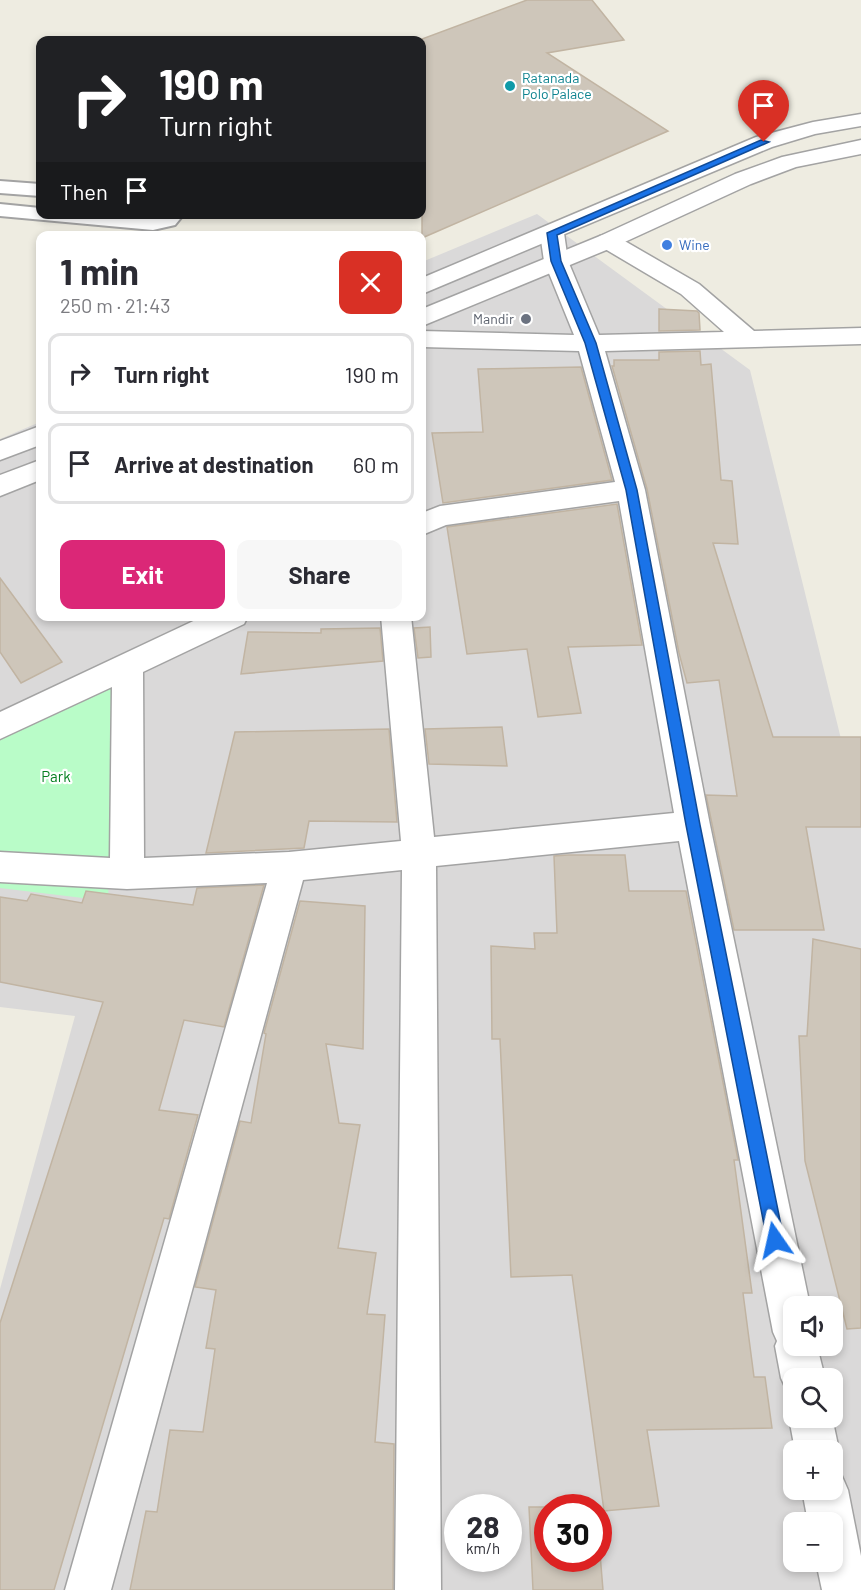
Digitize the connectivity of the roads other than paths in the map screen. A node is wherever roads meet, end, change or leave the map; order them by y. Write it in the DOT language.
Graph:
graph roads {
  1 [pos="861,120"];
  2 [pos="861,147"];
  3 [pos="0,187"];
  4 [pos="36,190"];
  5 [pos="0,210"];
  6 [pos="36,214"];
  7 [pos="100,219"];
  8 [pos="170,219"];
  9 [pos="608,241"];
  10 [pos="554,247"];
  11 [pos="426,286"];
  12 [pos="426,316"];
  13 [pos="861,336"];
  14 [pos="426,339"];
  15 [pos="748,339"];
  16 [pos="590,343"];
  17 [pos="36,437"];
  18 [pos="0,451"];
  19 [pos="36,471"];
  20 [pos="0,486"];
  21 [pos="631,490"];
  22 [pos="426,523"];
  23 [pos="223,621"];
  24 [pos="396,621"];
  25 [pos="128,668"];
  26 [pos="0,726"];
  27 [pos="693,825"];
  28 [pos="419,854"];
  29 [pos="0,867"];
  30 [pos="289,867"];
  31 [pos="127,874"];
  32 [pos="787,1296"];
  33 [pos="841,1572"];
  34 [pos="88,1590"];
  35 [pos="418,1590"];
  36 [pos="845,1590"];
  1 -- 10 [label="street"];
  2 -- 9 [label="street"];
  3 -- 4 [label="lane"];
  5 -- 6 [label="lane"];
  7 -- 8 [label="lane"];
  9 -- 10 [label="street"];
  9 -- 15 [label="street"];
  10 -- 11 [label="street"];
  10 -- 12 [label="street"];
  10 -- 16 [label="street"];
  13 -- 15 [label="street"];
  14 -- 16 [label="street"];
  15 -- 16 [label="street"];
  16 -- 21 [label="street"];
  17 -- 18 [label="street"];
  19 -- 20 [label="street"];
  21 -- 22 [label="street"];
  21 -- 27 [label="street"];
  23 -- 25 [label="street"];
  24 -- 28 [label="street"];
  25 -- 26 [label="street"];
  25 -- 31 [label="street"];
  27 -- 28 [label="street"];
  27 -- 32 [label="street"];
  28 -- 30 [label="street"];
  28 -- 35 [label="street"];
  29 -- 31 [label="street"];
  30 -- 31 [label="street"];
  30 -- 34 [label="street"];
  33 -- 36 [label="street"];
}
